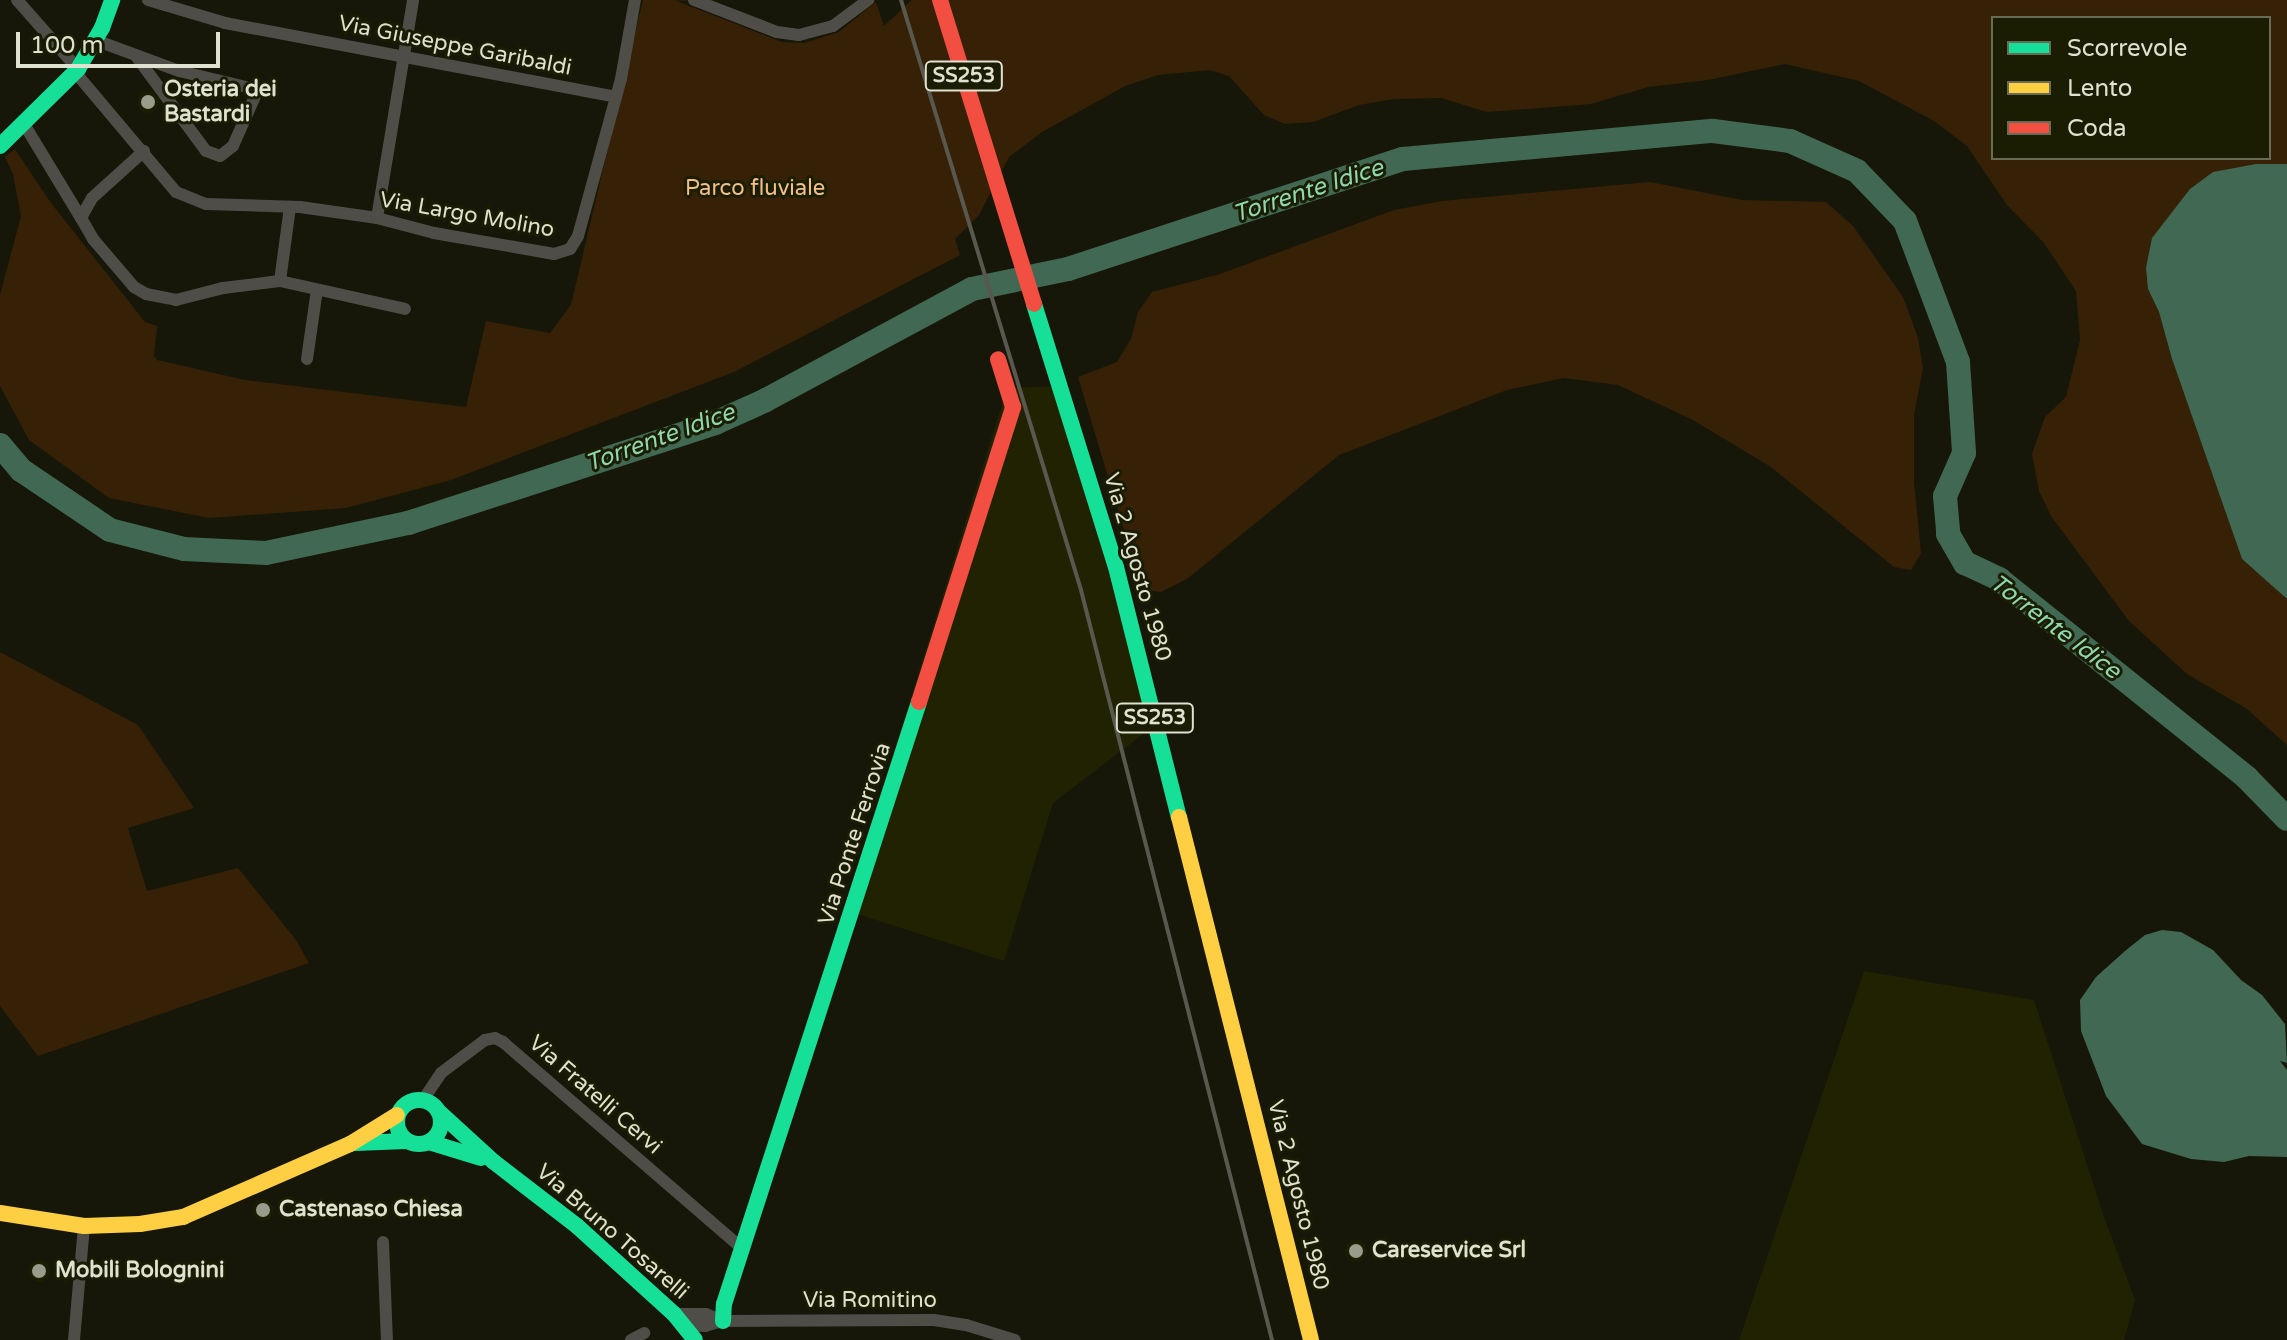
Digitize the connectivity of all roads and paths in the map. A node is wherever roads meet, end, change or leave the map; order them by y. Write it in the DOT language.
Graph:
graph roads {
  1 [pos="17,0"];
  2 [pos="112,0"];
  3 [pos="148,0"];
  4 [pos="413,0"];
  5 [pos="635,0"];
  6 [pos="694,0"];
  7 [pos="868,0"];
  8 [pos="940,0"];
  9 [pos="95,40"];
  10 [pos="136,56"];
  11 [pos="404,57"];
  12 [pos="76,70"];
  13 [pos="616,97"];
  14 [pos="22,126"];
  15 [pos="0,146"];
  16 [pos="144,151"];
  17 [pos="290,207"];
  18 [pos="81,218"];
  19 [pos="377,218"];
  20 [pos="280,281"];
  21 [pos="317,290"];
  22 [pos="405,309"];
  23 [pos="307,359"];
  24 [pos="998,359"];
  25 [pos="423,1100"];
  26 [pos="439,1112"];
  27 [pos="397,1115"];
  28 [pos="407,1141"];
  29 [pos="429,1142"];
  30 [pos="350,1144"];
  31 [pos="494,1162"];
  32 [pos="0,1213"];
  33 [pos="84,1226"];
  34 [pos="383,1242"];
  35 [pos="742,1248"];
  36 [pos="679,1320"];
  37 [pos="723,1321"];
  38 [pos="644,1333"];
  39 [pos="74,1340"];
  40 [pos="387,1340"];
  41 [pos="631,1340"];
  42 [pos="695,1340"];
  43 [pos="708,1340"];
  44 [pos="1015,1340"];
  45 [pos="1311,1340"];
  1 -- 12 [label="street, Via Largo Molino"];
  2 -- 9 [label="street"];
  3 -- 11 [label="street, Via Giuseppe Garibaldi"];
  4 -- 11 [label="street"];
  5 -- 13 [label="street, Via Largo Molino"];
  6 -- 7 [label="street"];
  8 -- 45 [label="street, Via 2 Agosto 1980 / SS253"];
  9 -- 10 [label="street"];
  9 -- 12 [label="street"];
  10 -- 10 [label="street"];
  11 -- 13 [label="street, Via Giuseppe Garibaldi"];
  11 -- 19 [label="street"];
  12 -- 14 [label="street"];
  12 -- 16 [label="street, Via Largo Molino"];
  13 -- 19 [label="street, Via Largo Molino"];
  14 -- 15 [label="street"];
  14 -- 18 [label="street"];
  16 -- 17 [label="street, Via Largo Molino"];
  16 -- 18 [label="street"];
  17 -- 19 [label="street, Via Largo Molino"];
  17 -- 20 [label="street"];
  18 -- 20 [label="street"];
  20 -- 21 [label="street"];
  21 -- 22 [label="street"];
  21 -- 23 [label="street"];
  24 -- 35 [label="street, Via Ponte Ferrovia"];
  25 -- 26 [label="street"];
  25 -- 27 [label="street"];
  25 -- 35 [label="street, Via Fratelli Cervi"];
  26 -- 29 [label="street"];
  26 -- 31 [label="street, Via Bruno Tosarelli"];
  27 -- 28 [label="street"];
  27 -- 30 [label="street"];
  28 -- 29 [label="street"];
  28 -- 30 [label="street"];
  29 -- 31 [label="street, Via Bruno Tosarelli"];
  30 -- 33 [label="street"];
  31 -- 36 [label="street, Via Bruno Tosarelli"];
  32 -- 33 [label="street"];
  33 -- 39 [label="street"];
  34 -- 40 [label="street"];
  35 -- 37 [label="street, Via Ponte Ferrovia"];
  36 -- 37 [label="street, Via Romitino"];
  36 -- 42 [label="street, Via Bruno Tosarelli"];
  37 -- 43 [label="street"];
  37 -- 44 [label="street, Via Romitino"];
  38 -- 41 [label="street"];
}
